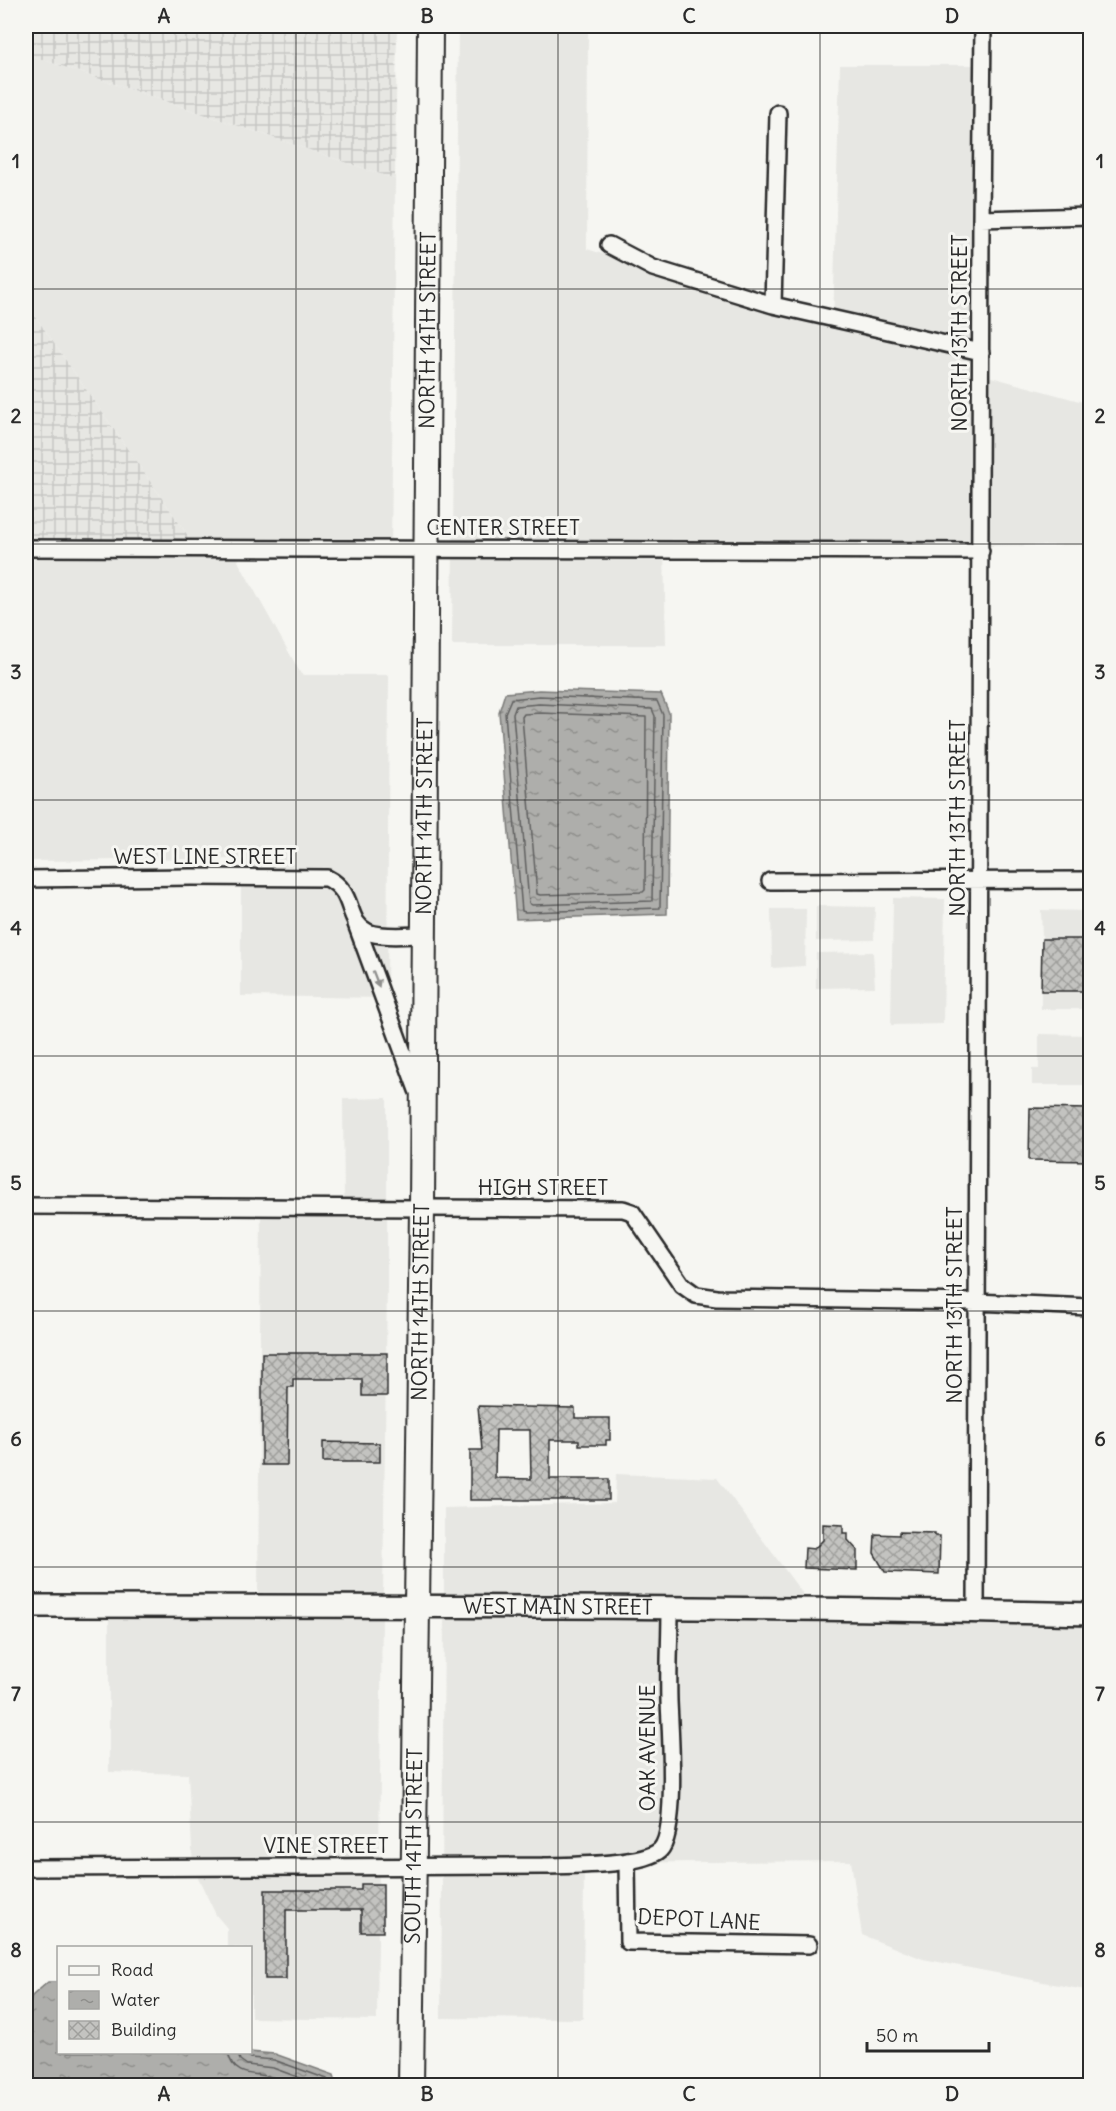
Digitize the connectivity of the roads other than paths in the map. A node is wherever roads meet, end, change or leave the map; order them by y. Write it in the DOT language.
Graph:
graph roads {
  1 [pos="430,26"];
  2 [pos="984,26"];
  3 [pos="778,112"];
  4 [pos="1090,216"];
  5 [pos="981,219"];
  6 [pos="609,245"];
  7 [pos="773,305"];
  8 [pos="981,352"];
  9 [pos="26,548"];
  10 [pos="427,549"];
  11 [pos="981,551"];
  12 [pos="26,879"];
  13 [pos="1090,880"];
  14 [pos="770,881"];
  15 [pos="978,881"];
  16 [pos="356,924"];
  17 [pos="424,935"];
  18 [pos="423,1104"];
  19 [pos="26,1206"];
  20 [pos="422,1208"];
  21 [pos="976,1302"];
  22 [pos="1090,1307"];
  23 [pos="26,1606"];
  24 [pos="418,1606"];
  25 [pos="670,1609"];
  26 [pos="976,1612"];
  27 [pos="1090,1614"];
  28 [pos="627,1861"];
  29 [pos="414,1867"];
  30 [pos="26,1868"];
  31 [pos="809,1945"];
  32 [pos="411,2085"];
  1 -- 10 [label="highway, NORTH 14TH STREET"];
  2 -- 5 [label="street, NORTH 13TH STREET"];
  3 -- 7 [label="street"];
  4 -- 5 [label="street"];
  5 -- 8 [label="street, NORTH 13TH STREET"];
  6 -- 7 [label="street"];
  7 -- 8 [label="street"];
  8 -- 11 [label="street, NORTH 13TH STREET"];
  9 -- 10 [label="street, CENTER STREET"];
  10 -- 11 [label="street, CENTER STREET"];
  10 -- 17 [label="highway, NORTH 14TH STREET"];
  11 -- 15 [label="street, NORTH 13TH STREET"];
  12 -- 16 [label="street, WEST LINE STREET"];
  13 -- 15 [label="street"];
  14 -- 15 [label="street"];
  15 -- 21 [label="street, NORTH 13TH STREET"];
  16 -- 17 [label="street"];
  16 -- 18 [label="street, WEST LINE STREET, one-way"];
  17 -- 18 [label="highway, NORTH 14TH STREET"];
  18 -- 20 [label="highway, NORTH 14TH STREET"];
  19 -- 20 [label="street, HIGH STREET"];
  20 -- 21 [label="street, HIGH STREET"];
  20 -- 24 [label="highway, NORTH 14TH STREET"];
  21 -- 22 [label="street, HIGH STREET"];
  21 -- 26 [label="street, NORTH 13TH STREET"];
  23 -- 24 [label="main road, WEST MAIN STREET"];
  24 -- 25 [label="main road, WEST MAIN STREET"];
  24 -- 29 [label="highway, SOUTH 14TH STREET"];
  25 -- 26 [label="main road, WEST MAIN STREET"];
  25 -- 28 [label="street, OAK AVENUE"];
  26 -- 27 [label="main road, WEST MAIN STREET"];
  28 -- 29 [label="street, VINE STREET"];
  28 -- 31 [label="street, DEPOT LANE"];
  29 -- 30 [label="street, VINE STREET"];
  29 -- 32 [label="highway, SOUTH 14TH STREET"];
}
